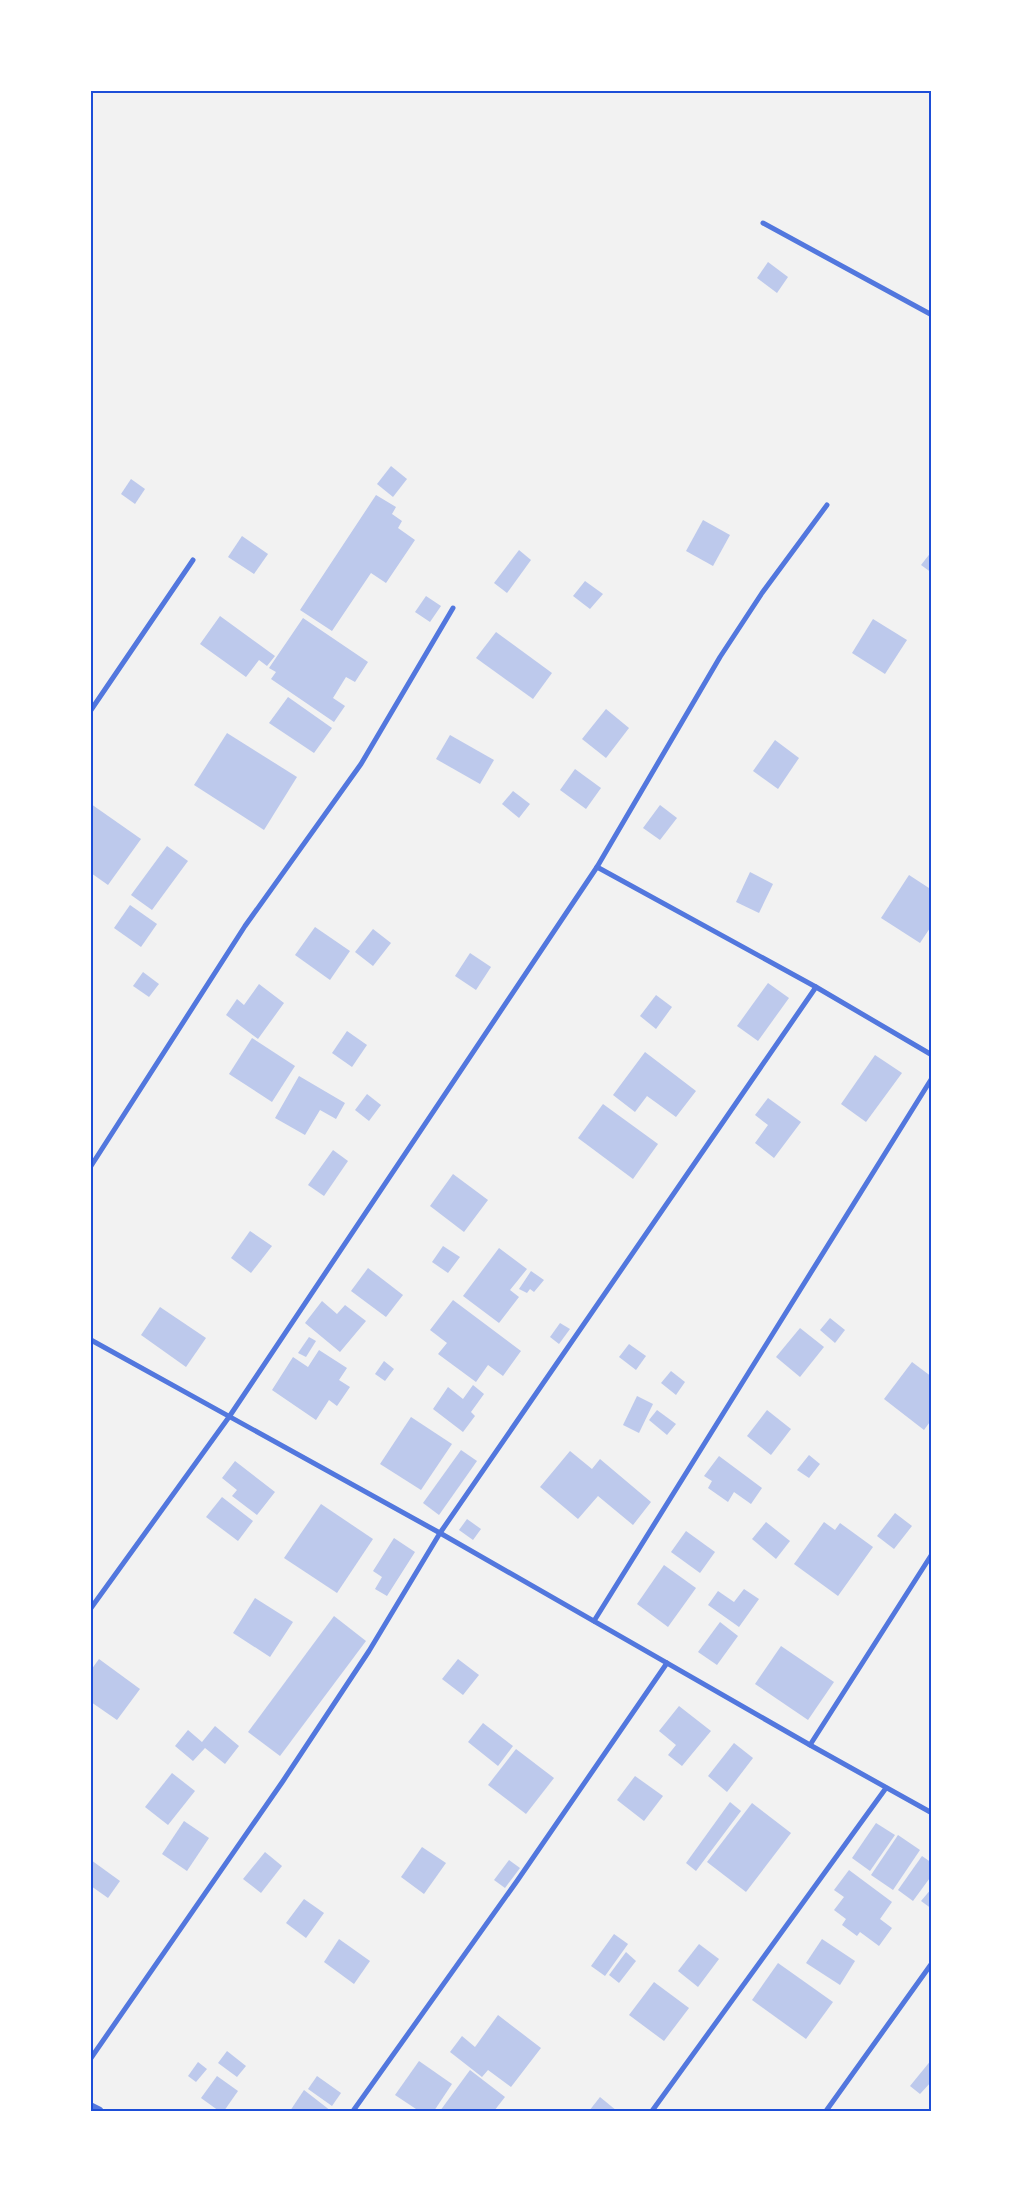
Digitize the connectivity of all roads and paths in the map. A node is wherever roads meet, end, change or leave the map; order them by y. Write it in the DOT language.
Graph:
graph roads {
  1 [pos="763,223"];
  2 [pos="932,315"];
  3 [pos="827,506"];
  4 [pos="194,560"];
  5 [pos="453,608"];
  6 [pos="91,710"];
  7 [pos="597,867"];
  8 [pos="816,987"];
  9 [pos="932,1055"];
  10 [pos="932,1078"];
  11 [pos="91,1166"];
  12 [pos="91,1340"];
  13 [pos="229,1417"];
  14 [pos="440,1533"];
  15 [pos="932,1554"];
  16 [pos="91,1608"];
  17 [pos="594,1621"];
  18 [pos="666,1663"];
  19 [pos="810,1745"];
  20 [pos="886,1788"];
  21 [pos="932,1812"];
  22 [pos="932,1963"];
  23 [pos="91,2058"];
  24 [pos="91,2107"];
  25 [pos="98,2111"];
  26 [pos="353,2111"];
  27 [pos="652,2111"];
  28 [pos="826,2111"];
  1 -- 2 [label="street"];
  3 -- 7 [label="street"];
  4 -- 6 [label="street"];
  5 -- 11 [label="street"];
  7 -- 8 [label="street"];
  7 -- 13 [label="street"];
  8 -- 9 [label="street"];
  8 -- 14 [label="street"];
  10 -- 17 [label="street"];
  12 -- 13 [label="street"];
  13 -- 14 [label="street"];
  13 -- 16 [label="street"];
  14 -- 17 [label="street"];
  14 -- 23 [label="street"];
  15 -- 19 [label="street"];
  17 -- 18 [label="street"];
  18 -- 19 [label="street"];
  18 -- 26 [label="street"];
  19 -- 20 [label="street"];
  20 -- 21 [label="street"];
  20 -- 27 [label="street"];
  22 -- 28 [label="street"];
  24 -- 25 [label="street"];
}
